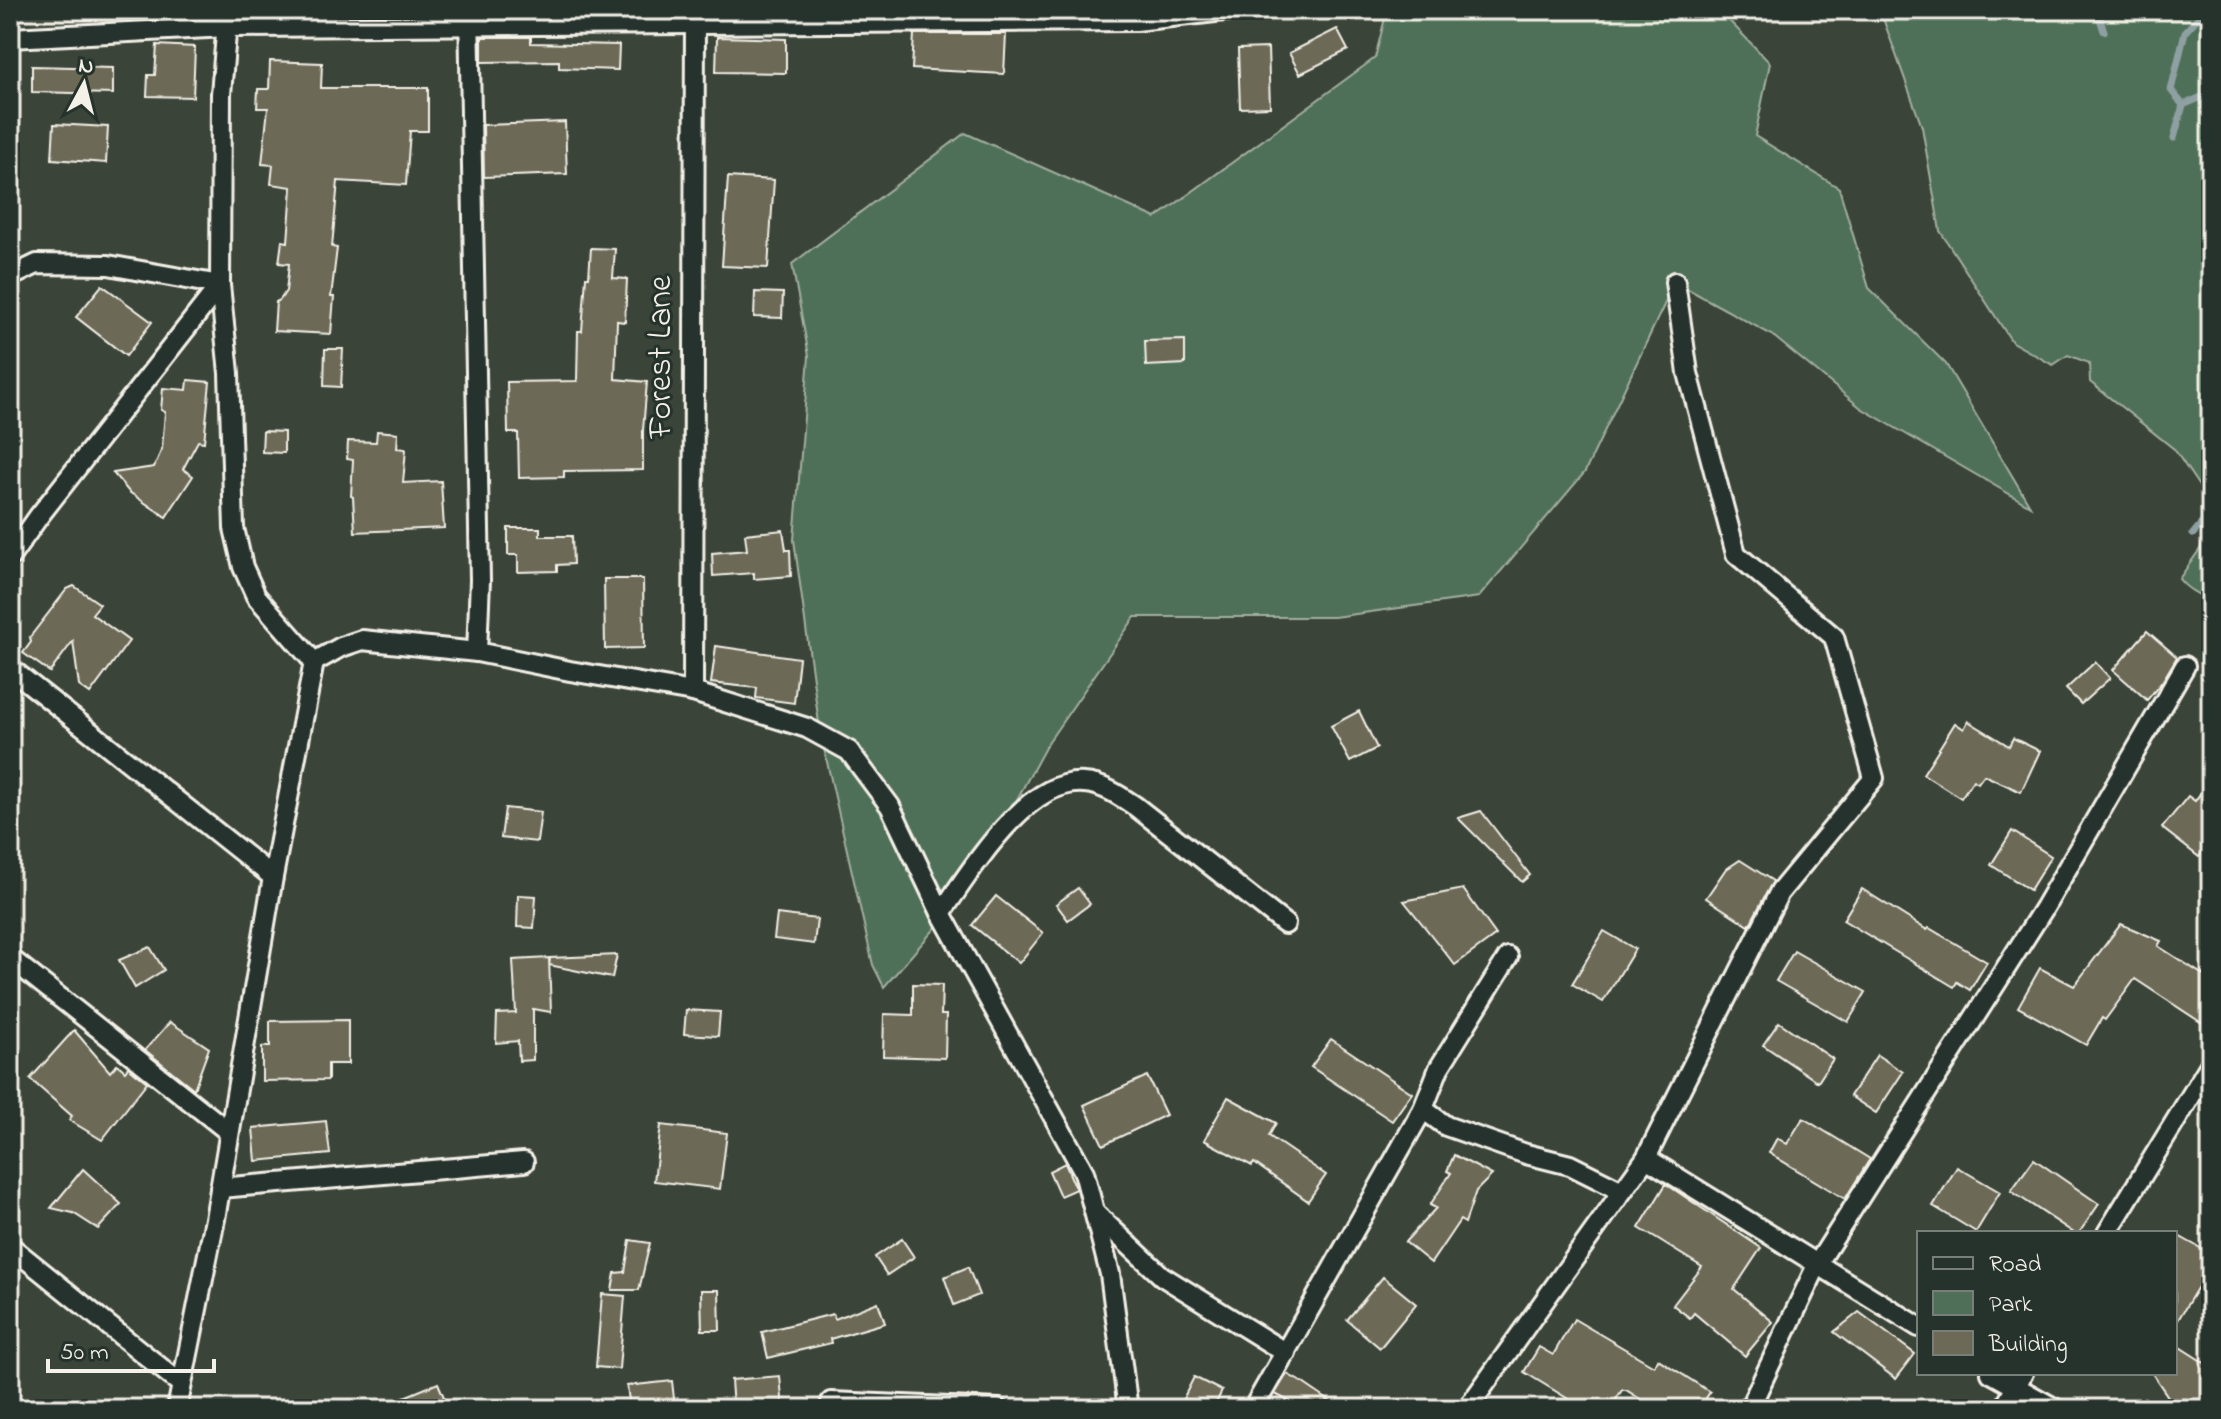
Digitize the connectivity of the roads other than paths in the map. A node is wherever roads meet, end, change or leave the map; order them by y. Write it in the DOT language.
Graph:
graph roads {
  1 [pos="1233,10"];
  2 [pos="695,16"];
  3 [pos="906,16"];
  4 [pos="1136,16"];
  5 [pos="469,17"];
  6 [pos="228,18"];
  7 [pos="10,38"];
  8 [pos="10,277"];
  9 [pos="1675,282"];
  10 [pos="220,285"];
  11 [pos="10,557"];
  12 [pos="477,652"];
  13 [pos="314,662"];
  14 [pos="2185,666"];
  15 [pos="10,668"];
  16 [pos="693,692"];
  17 [pos="273,877"];
  18 [pos="941,913"];
  19 [pos="1285,924"];
  20 [pos="1508,957"];
  21 [pos="10,958"];
  22 [pos="2211,1063"];
  23 [pos="1423,1109"];
  24 [pos="229,1132"];
  25 [pos="1646,1158"];
  26 [pos="524,1162"];
  27 [pos="220,1188"];
  28 [pos="1622,1191"];
  29 [pos="1096,1214"];
  30 [pos="2108,1231"];
  31 [pos="10,1246"];
  32 [pos="1818,1263"];
  33 [pos="1917,1326"];
  34 [pos="1286,1353"];
  35 [pos="1999,1375"];
  36 [pos="2019,1380"];
  37 [pos="181,1384"];
  38 [pos="831,1402"];
  39 [pos="177,1409"];
  40 [pos="998,1409"];
  41 [pos="1128,1409"];
  42 [pos="1253,1409"];
  43 [pos="1467,1409"];
  44 [pos="1749,1409"];
  45 [pos="2004,1409"];
  46 [pos="2056,1409"];
  1 -- 4 [label="street"];
  2 -- 3 [label="street"];
  2 -- 5 [label="street"];
  2 -- 16 [label="street, Forest Lane"];
  3 -- 4 [label="street"];
  5 -- 6 [label="street"];
  5 -- 12 [label="street"];
  6 -- 7 [label="street"];
  6 -- 10 [label="street"];
  8 -- 10 [label="street"];
  9 -- 25 [label="street"];
  10 -- 11 [label="street"];
  10 -- 13 [label="street"];
  12 -- 13 [label="street"];
  12 -- 16 [label="street"];
  13 -- 17 [label="street"];
  14 -- 32 [label="street"];
  15 -- 17 [label="street"];
  16 -- 18 [label="street"];
  17 -- 24 [label="street"];
  18 -- 19 [label="street"];
  18 -- 29 [label="street"];
  20 -- 23 [label="street"];
  21 -- 24 [label="street"];
  22 -- 30 [label="street"];
  23 -- 28 [label="street"];
  23 -- 34 [label="street"];
  24 -- 27 [label="street"];
  25 -- 28 [label="street"];
  25 -- 32 [label="street"];
  26 -- 27 [label="street"];
  27 -- 37 [label="street"];
  28 -- 43 [label="street"];
  29 -- 34 [label="street"];
  29 -- 41 [label="street"];
  31 -- 37 [label="street"];
  32 -- 33 [label="street"];
  32 -- 44 [label="street"];
  34 -- 42 [label="street"];
  35 -- 36 [label="street"];
  36 -- 45 [label="street"];
  36 -- 46 [label="street"];
  37 -- 39 [label="street"];
  38 -- 40 [label="street"];
}
